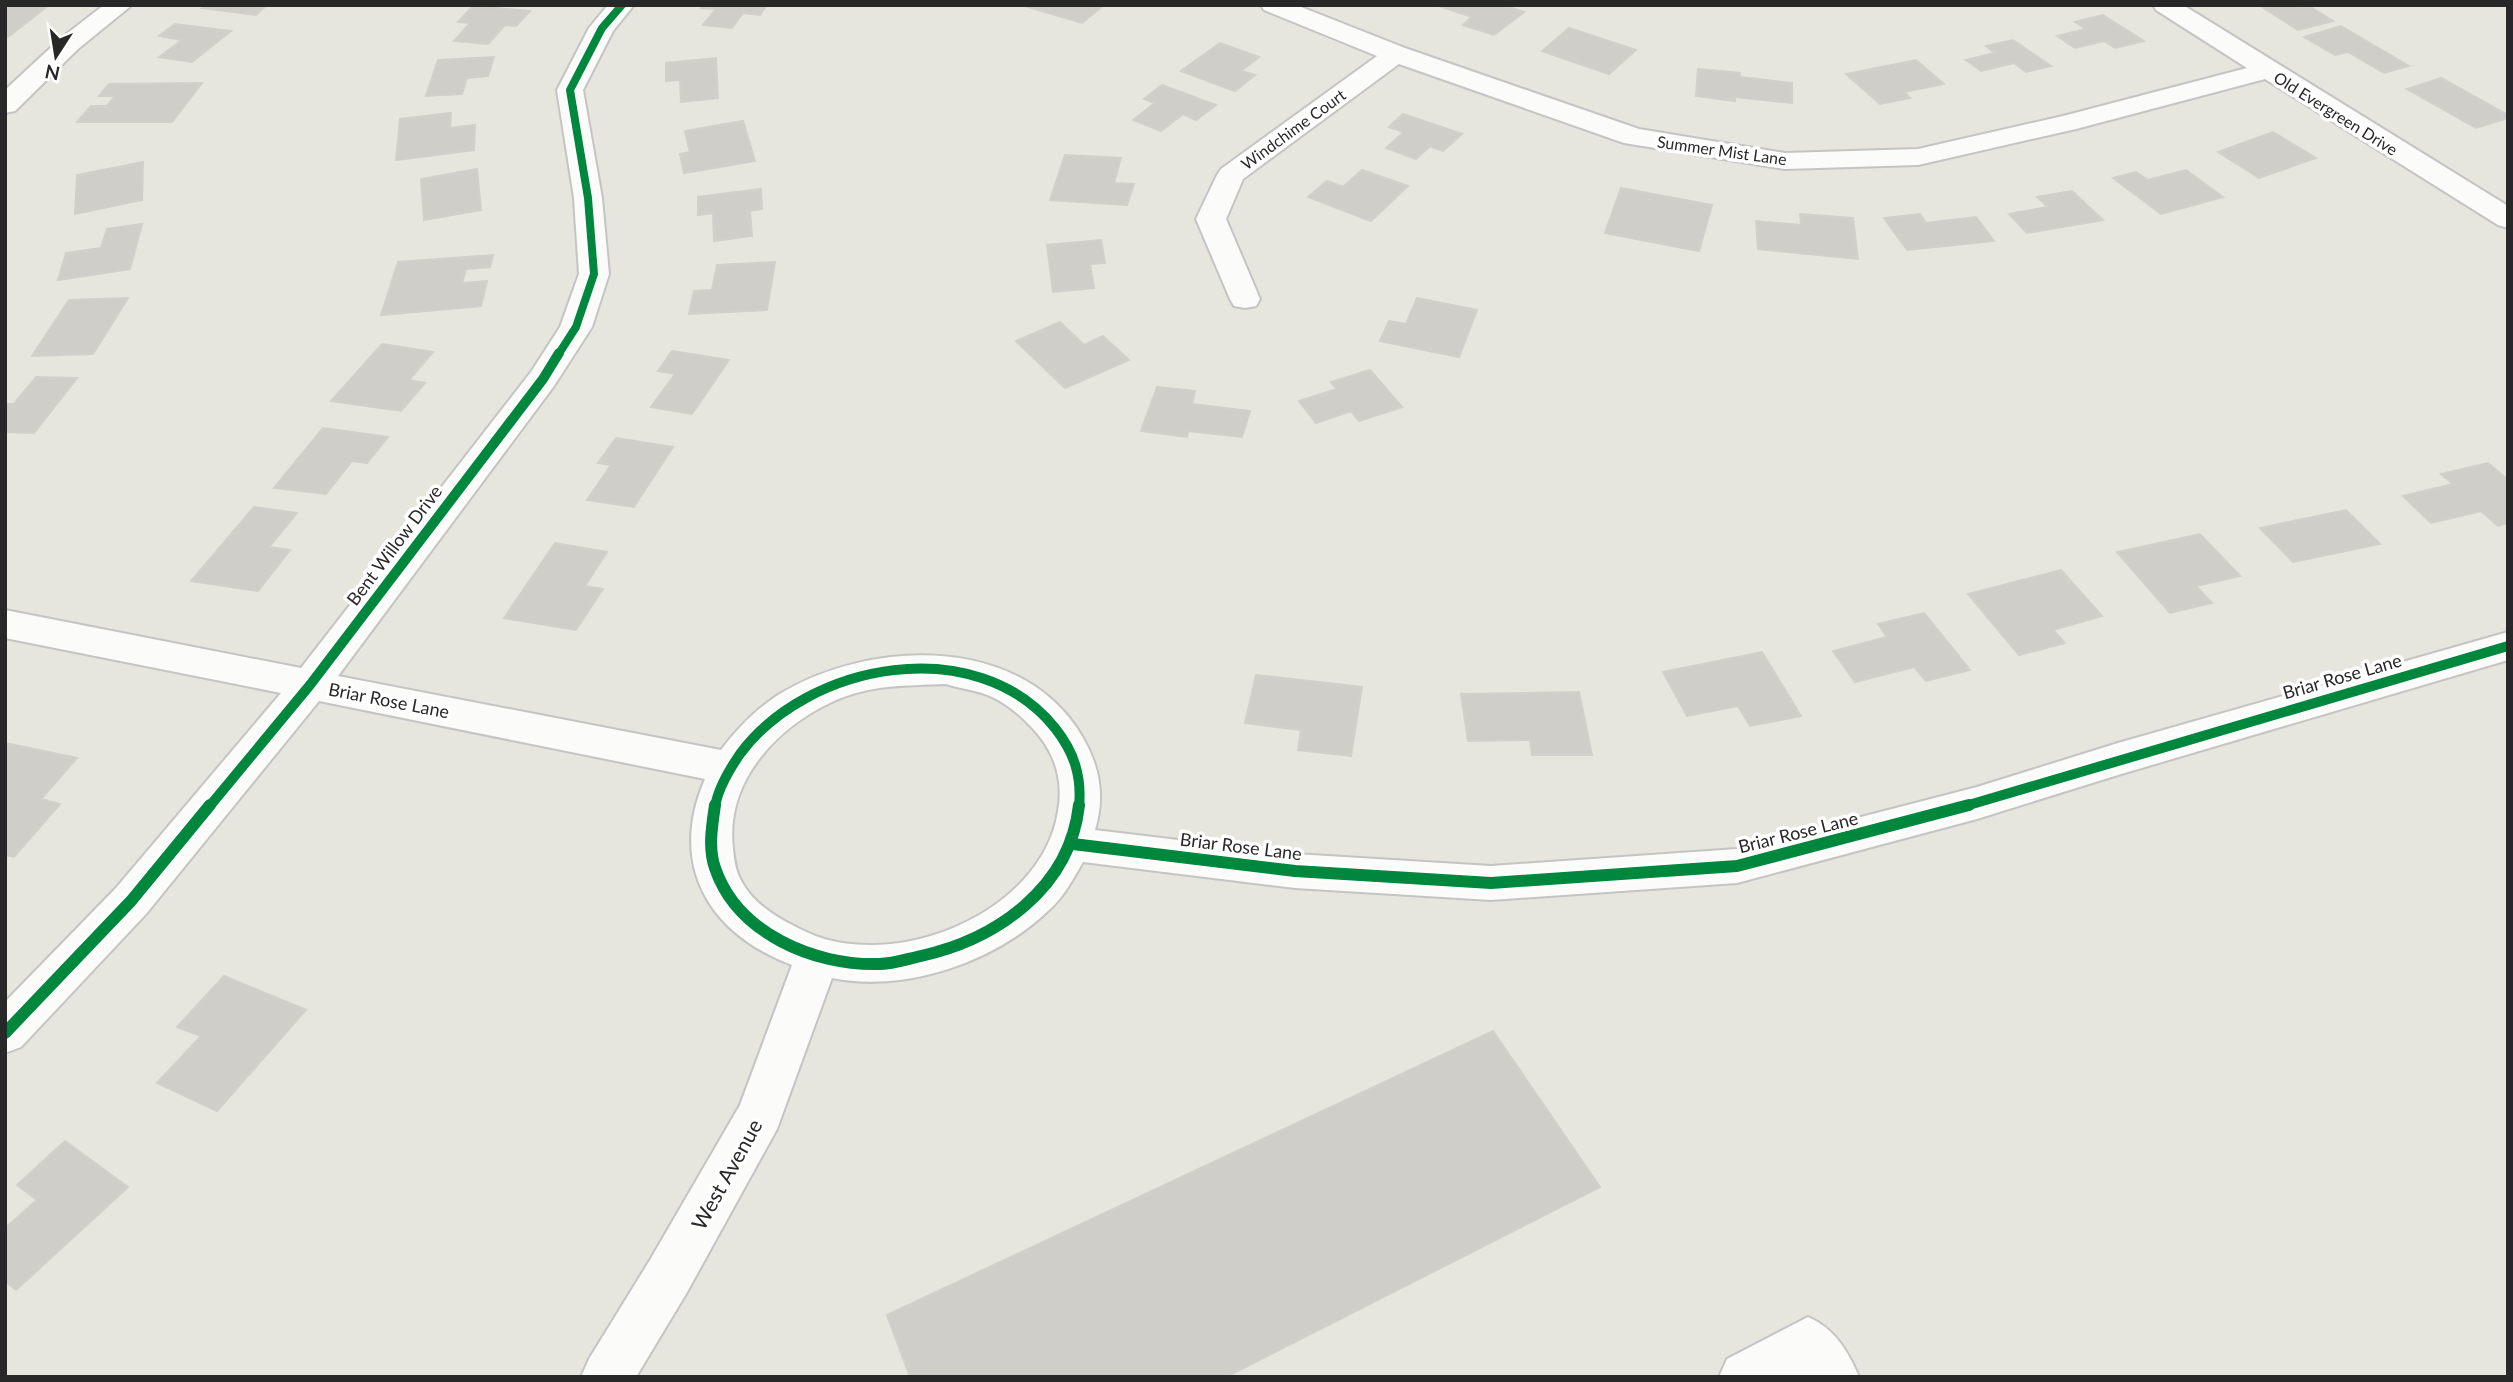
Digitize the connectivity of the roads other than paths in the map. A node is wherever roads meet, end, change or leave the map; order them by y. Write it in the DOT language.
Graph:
graph roads {
  1 [pos="120,5"];
  2 [pos="622,5"];
  3 [pos="1273,5"];
  4 [pos="2165,5"];
  5 [pos="1396,54"];
  6 [pos="2269,70"];
  7 [pos="5,105"];
  8 [pos="2508,219"];
  9 [pos="1245,299"];
  10 [pos="5,624"];
  11 [pos="2508,646"];
  12 [pos="310,685"];
  13 [pos="731,768"];
  14 [pos="1073,844"];
  15 [pos="817,958"];
  16 [pos="5,1033"];
  17 [pos="607,1377"];
  18 [pos="1745,1377"];
  19 [pos="1833,1377"];
  1 -- 7 [label="street"];
  2 -- 12 [label="street, Bent Willow Drive"];
  3 -- 5 [label="street, Summer Mist Lane"];
  4 -- 6 [label="street, Old Evergreen Drive"];
  5 -- 6 [label="street, Summer Mist Lane"];
  5 -- 9 [label="street, Windchime Court"];
  6 -- 8 [label="street, Old Evergreen Drive"];
  10 -- 12 [label="street, Briar Rose Lane"];
  11 -- 14 [label="street, Briar Rose Lane"];
  12 -- 13 [label="street, Briar Rose Lane"];
  12 -- 16 [label="street, Bent Willow Drive"];
  13 -- 14 [label="street"];
  13 -- 15 [label="street"];
  14 -- 15 [label="street"];
  15 -- 17 [label="street, West Avenue"];
  18 -- 19 [label="street"];
}
